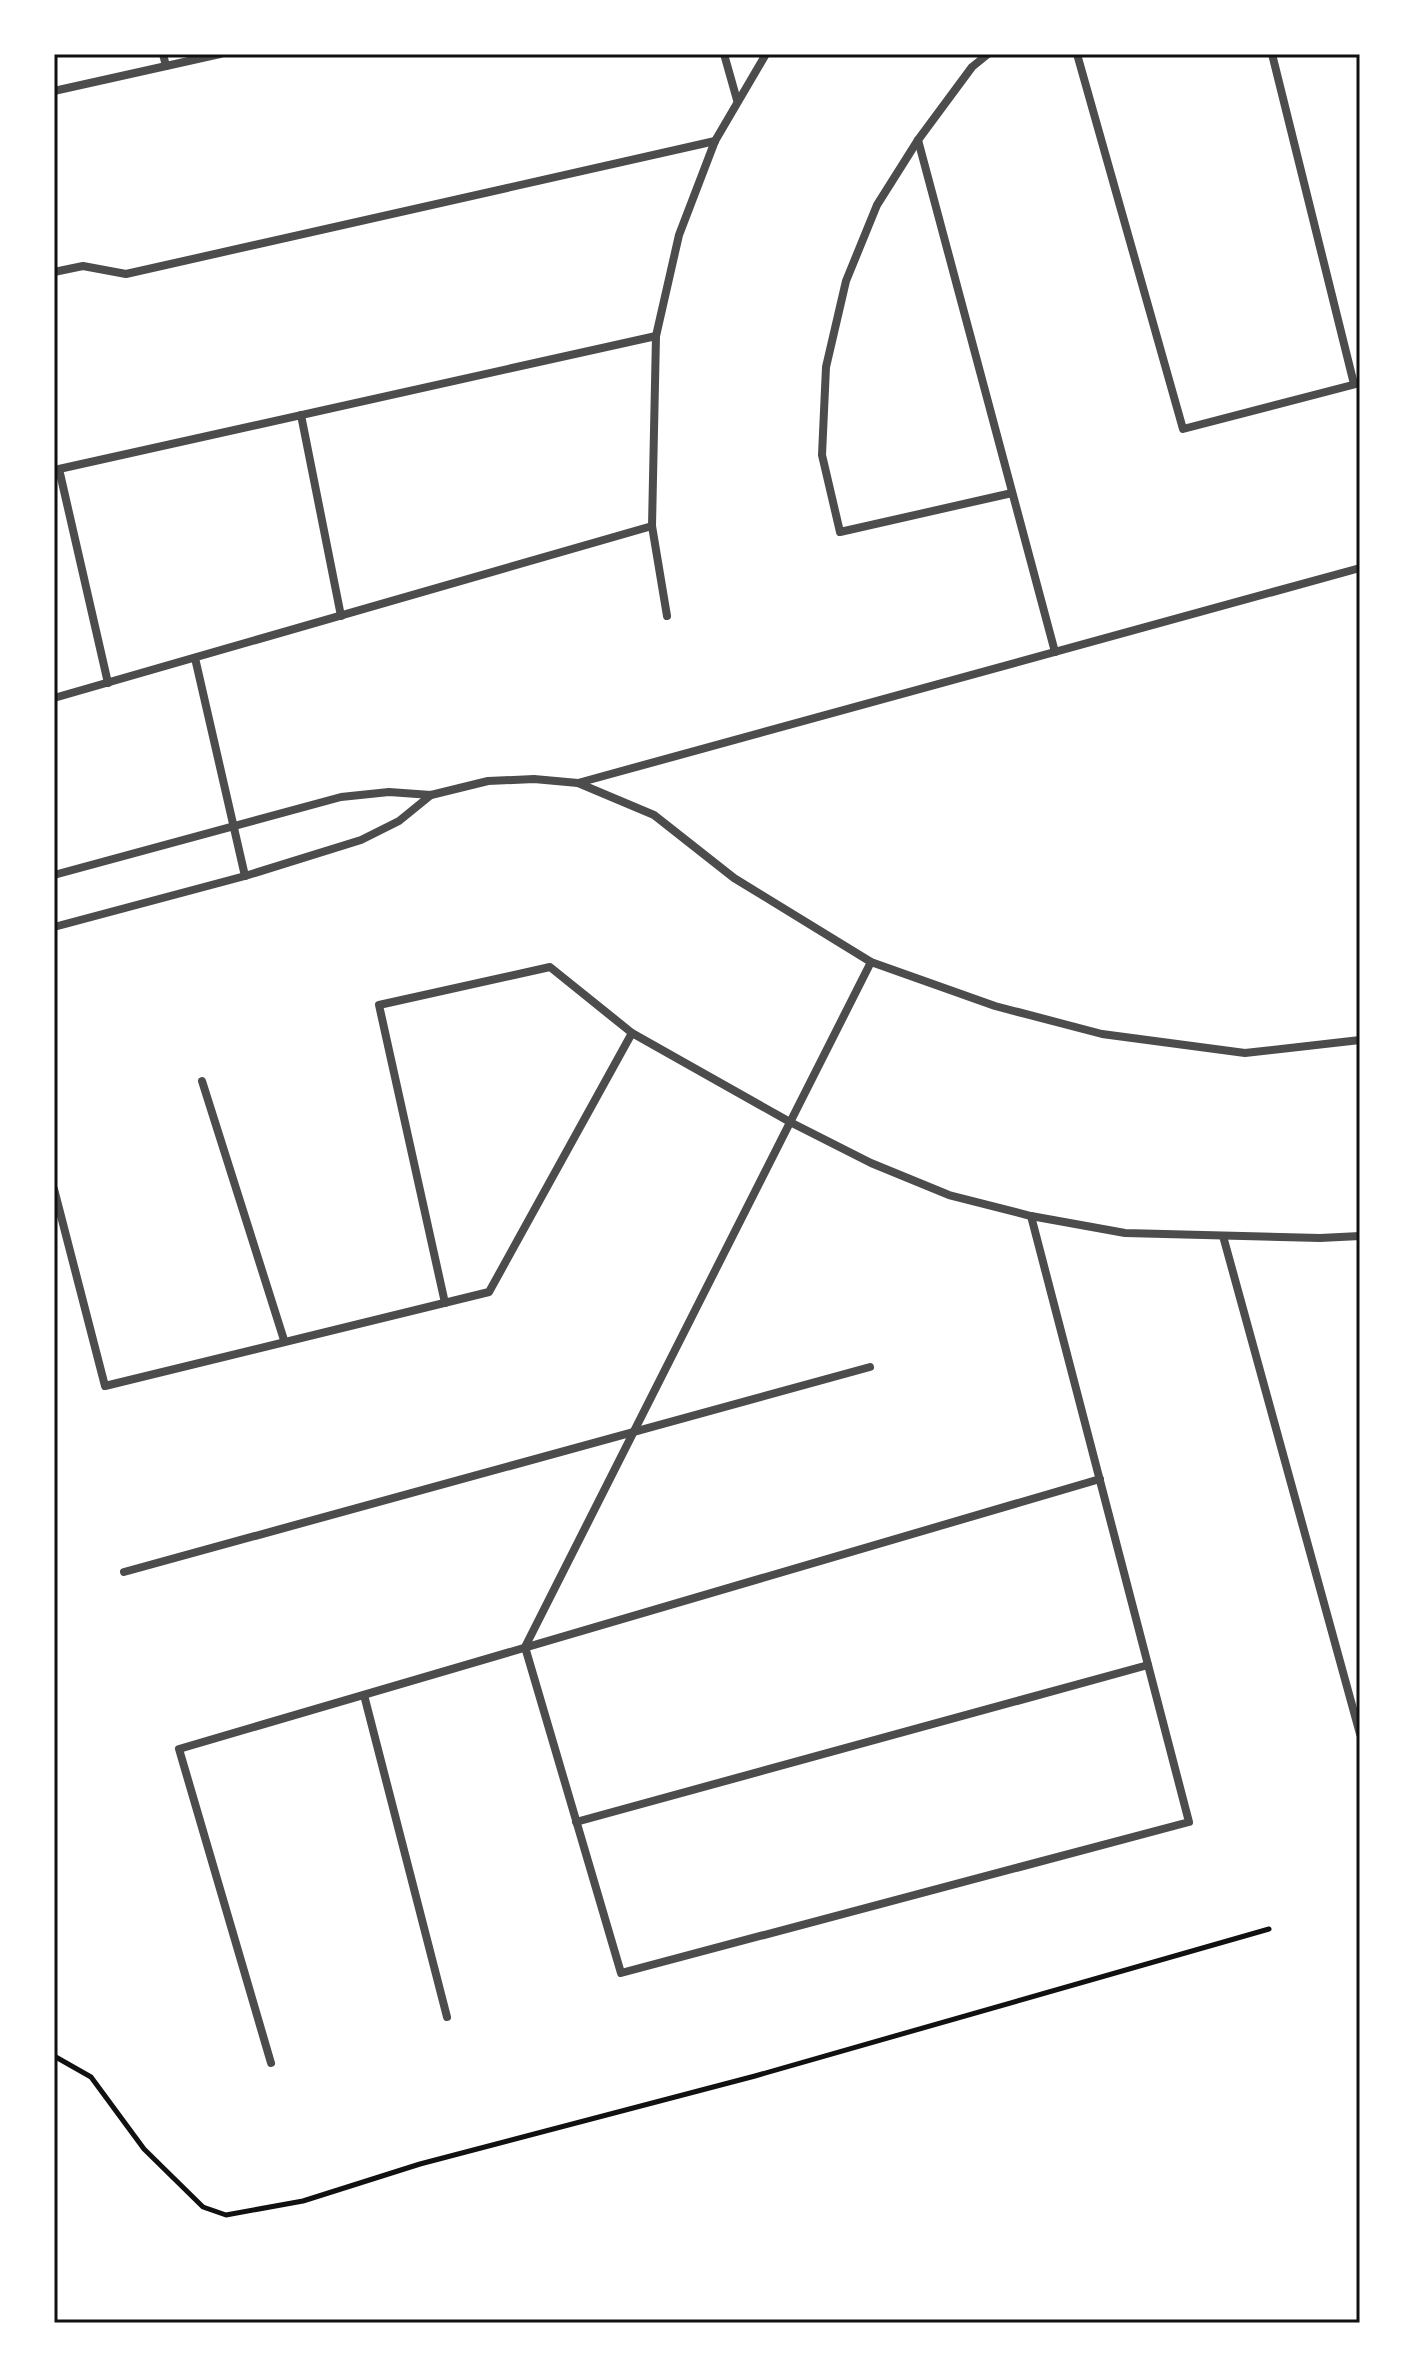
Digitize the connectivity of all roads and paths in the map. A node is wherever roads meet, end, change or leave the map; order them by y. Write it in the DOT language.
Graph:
graph roads {
  1 [pos="163,54"];
  2 [pos="220,54"];
  3 [pos="724,54"];
  4 [pos="766,54"];
  5 [pos="988,54"];
  6 [pos="1077,54"];
  7 [pos="1272,54"];
  8 [pos="166,66"];
  9 [pos="54,91"];
  10 [pos="737,100"];
  11 [pos="918,140"];
  12 [pos="715,141"];
  13 [pos="54,272"];
  14 [pos="656,336"];
  15 [pos="1357,384"];
  16 [pos="301,415"];
  17 [pos="1012,493"];
  18 [pos="652,526"];
  19 [pos="1360,568"];
  20 [pos="341,616"];
  21 [pos="667,616"];
  22 [pos="1055,652"];
  23 [pos="195,658"];
  24 [pos="108,683"];
  25 [pos="54,698"];
  26 [pos="578,783"];
  27 [pos="431,795"];
  28 [pos="234,824"];
  29 [pos="54,875"];
  30 [pos="245,876"];
  31 [pos="54,927"];
  32 [pos="871,962"];
  33 [pos="632,1033"];
  34 [pos="1360,1040"];
  35 [pos="202,1081"];
  36 [pos="790,1122"];
  37 [pos="54,1189"];
  38 [pos="1031,1216"];
  39 [pos="1223,1236"];
  40 [pos="1360,1236"];
  41 [pos="445,1303"];
  42 [pos="284,1340"];
  43 [pos="870,1367"];
  44 [pos="634,1432"];
  45 [pos="1100,1479"];
  46 [pos="124,1572"];
  47 [pos="525,1647"];
  48 [pos="1148,1665"];
  49 [pos="364,1695"];
  50 [pos="1360,1734"];
  51 [pos="576,1822"];
  52 [pos="1269,1929"];
  53 [pos="447,2017"];
  54 [pos="54,2056"];
  55 [pos="271,2063"];
  1 -- 8 [label="street"];
  2 -- 8 [label="street"];
  3 -- 10 [label="street"];
  4 -- 10 [label="street"];
  5 -- 11 [label="street"];
  6 -- 15 [label="street"];
  7 -- 15 [label="street"];
  8 -- 9 [label="street"];
  10 -- 12 [label="street"];
  11 -- 17 [label="street"];
  11 -- 17 [label="street"];
  12 -- 13 [label="street"];
  12 -- 14 [label="street"];
  14 -- 16 [label="street"];
  14 -- 18 [label="street"];
  16 -- 20 [label="street"];
  16 -- 24 [label="street"];
  17 -- 22 [label="street"];
  18 -- 20 [label="street"];
  18 -- 21 [label="street"];
  19 -- 22 [label="street"];
  20 -- 23 [label="street"];
  22 -- 26 [label="street"];
  23 -- 24 [label="street"];
  23 -- 28 [label="street"];
  24 -- 25 [label="street"];
  26 -- 27 [label="street"];
  26 -- 32 [label="street"];
  27 -- 28 [label="street"];
  27 -- 30 [label="street"];
  28 -- 29 [label="street"];
  28 -- 30 [label="street"];
  30 -- 31 [label="street"];
  32 -- 34 [label="street"];
  32 -- 36 [label="street"];
  33 -- 36 [label="street"];
  33 -- 41 [label="street"];
  33 -- 41 [label="street"];
  35 -- 42 [label="street"];
  36 -- 38 [label="street"];
  36 -- 44 [label="street"];
  37 -- 42 [label="street"];
  38 -- 39 [label="street"];
  38 -- 45 [label="street"];
  39 -- 40 [label="street"];
  39 -- 50 [label="street"];
  41 -- 42 [label="street"];
  43 -- 44 [label="street"];
  44 -- 46 [label="street"];
  44 -- 47 [label="street"];
  45 -- 47 [label="street"];
  45 -- 48 [label="street"];
  47 -- 49 [label="street"];
  47 -- 51 [label="street"];
  48 -- 51 [label="street"];
  48 -- 51 [label="street"];
  49 -- 53 [label="street"];
  49 -- 55 [label="street"];
  52 -- 54 [label="path"];
}
